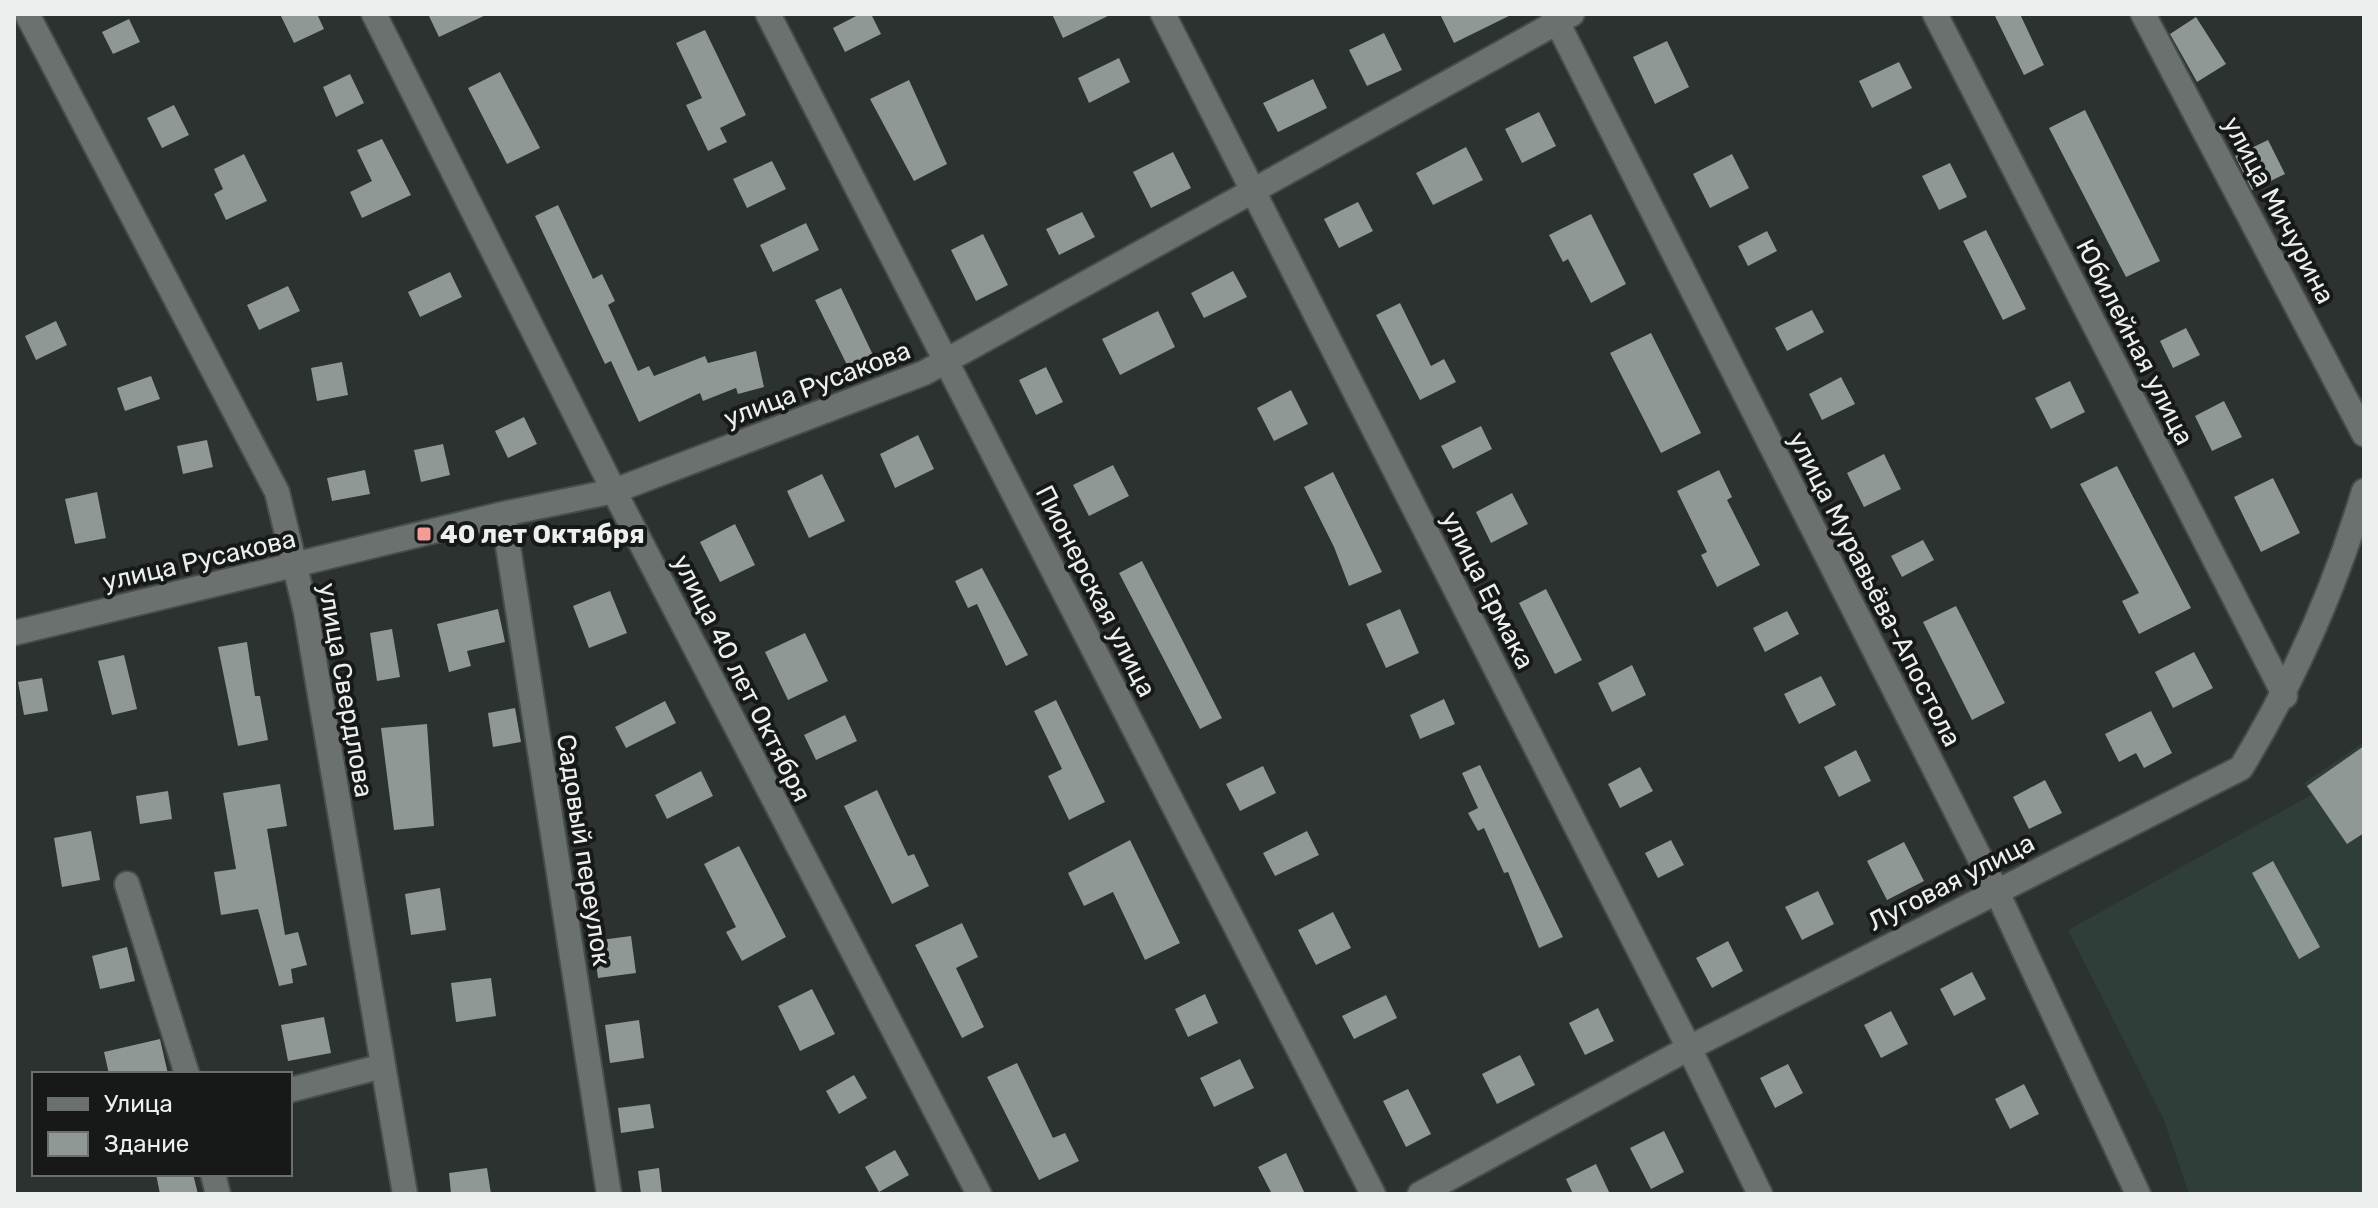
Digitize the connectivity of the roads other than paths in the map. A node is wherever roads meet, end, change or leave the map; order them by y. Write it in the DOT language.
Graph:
graph roads {
  1 [pos="27,14"];
  2 [pos="374,14"];
  3 [pos="768,14"];
  4 [pos="1163,14"];
  5 [pos="1935,14"];
  6 [pos="2143,14"];
  7 [pos="1561,17"];
  8 [pos="1253,190"];
  9 [pos="948,363"];
  10 [pos="2364,434"];
  11 [pos="614,491"];
  12 [pos="2364,491"];
  13 [pos="503,514"];
  14 [pos="295,567"];
  15 [pos="14,633"];
  16 [pos="2285,696"];
  17 [pos="127,884"];
  18 [pos="1996,890"];
  19 [pos="1689,1048"];
  20 [pos="383,1066"];
  21 [pos="186,1072"];
  22 [pos="292,1089"];
  23 [pos="405,1194"];
  24 [pos="609,1194"];
  25 [pos="979,1194"];
  26 [pos="1373,1194"];
  27 [pos="1420,1194"];
  28 [pos="1760,1194"];
  29 [pos="2138,1194"];
  1 -- 14 [label="street, улица Свердлова"];
  2 -- 11 [label="street, улица 40 лет Октября"];
  3 -- 9 [label="street, Пионерская улица"];
  4 -- 8 [label="street, улица Ермака"];
  5 -- 16 [label="street, Юбилейная улица"];
  6 -- 10 [label="street, улица Мичурина"];
  7 -- 8 [label="street, улица Русакова"];
  7 -- 18 [label="street, улица Муравьёва-Апостола"];
  8 -- 9 [label="street, улица Русакова"];
  8 -- 19 [label="street, улица Ермака"];
  9 -- 11 [label="street, улица Русакова"];
  9 -- 26 [label="street, Пионерская улица"];
  11 -- 13 [label="street, улица Русакова"];
  11 -- 25 [label="street, улица 40 лет Октября"];
  12 -- 16 [label="street, Луговая улица"];
  13 -- 14 [label="street, улица Русакова"];
  13 -- 24 [label="street, Садовый переулок"];
  14 -- 15 [label="street, улица Русакова"];
  14 -- 20 [label="street, улица Свердлова"];
  16 -- 18 [label="street, Луговая улица"];
  17 -- 21 [label="street"];
  18 -- 19 [label="street, Луговая улица"];
  18 -- 29 [label="street, улица Муравьёва-Апостола"];
  19 -- 27 [label="street, Луговая улица"];
  19 -- 28 [label="street, улица Ермака"];
  20 -- 22 [label="street"];
  20 -- 23 [label="street, улица Свердлова"];
}
